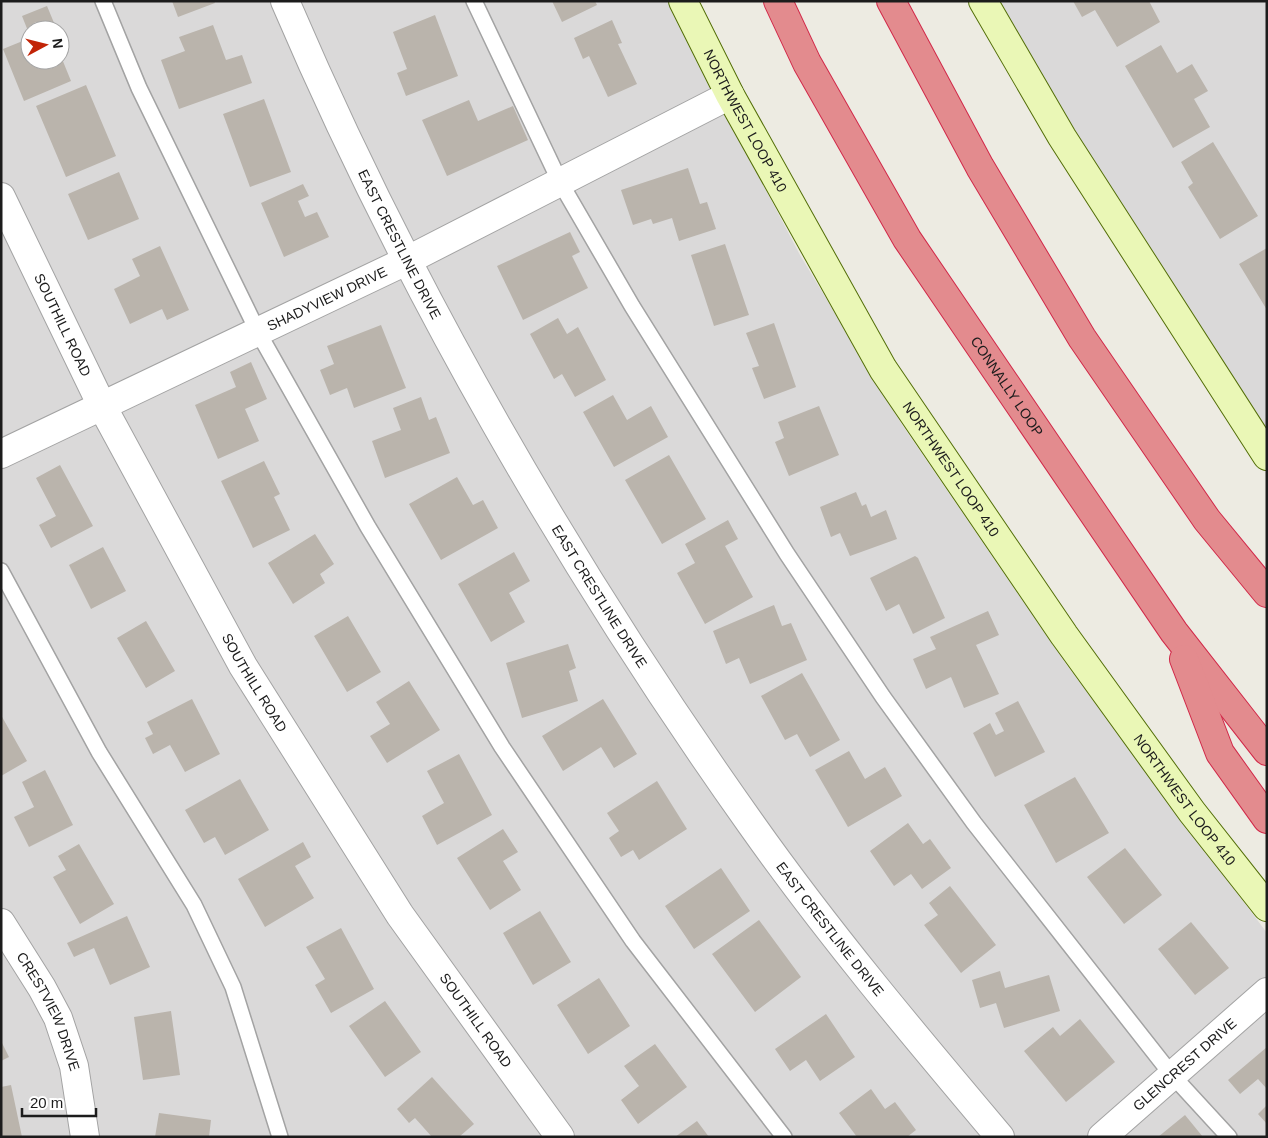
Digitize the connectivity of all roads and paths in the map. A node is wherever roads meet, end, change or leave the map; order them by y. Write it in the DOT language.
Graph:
graph roads {
  1 [pos="103,1"];
  2 [pos="285,1"];
  3 [pos="474,1"];
  4 [pos="683,1"];
  5 [pos="778,1"];
  6 [pos="891,1"];
  7 [pos="983,1"];
  8 [pos="730,95"];
  9 [pos="560,182"];
  10 [pos="1,197"];
  11 [pos="406,261"];
  12 [pos="258,332"];
  13 [pos="102,406"];
  14 [pos="1,454"];
  15 [pos="1267,456"];
  16 [pos="1,571"];
  17 [pos="1267,593"];
  18 [pos="1174,632"];
  19 [pos="1267,751"];
  20 [pos="1267,819"];
  21 [pos="1267,907"];
  22 [pos="1,923"];
  23 [pos="1267,992"];
  24 [pos="1172,1075"];
  25 [pos="85,1137"];
  26 [pos="280,1137"];
  27 [pos="560,1137"];
  28 [pos="784,1137"];
  29 [pos="1000,1137"];
  30 [pos="1102,1137"];
  31 [pos="1228,1137"];
  1 -- 12 [label="lane"];
  2 -- 11 [label="street, EAST CRESTLINE DRIVE"];
  3 -- 9 [label="lane"];
  4 -- 8 [label="main road, NORTHWEST LOOP 410"];
  5 -- 18 [label="highway, CONNALLY LOOP"];
  6 -- 17 [label="highway"];
  7 -- 15 [label="main road"];
  8 -- 9 [label="street, SHADYVIEW DRIVE"];
  8 -- 21 [label="main road, NORTHWEST LOOP 410"];
  9 -- 11 [label="street, SHADYVIEW DRIVE"];
  9 -- 24 [label="lane"];
  10 -- 13 [label="street, SOUTHILL ROAD"];
  11 -- 12 [label="street, SHADYVIEW DRIVE"];
  11 -- 29 [label="street, EAST CRESTLINE DRIVE"];
  12 -- 13 [label="street, SHADYVIEW DRIVE"];
  12 -- 28 [label="lane"];
  13 -- 14 [label="street, SHADYVIEW DRIVE"];
  13 -- 27 [label="street, SOUTHILL ROAD"];
  16 -- 26 [label="lane"];
  18 -- 19 [label="highway, CONNALLY LOOP"];
  18 -- 20 [label="highway"];
  22 -- 25 [label="street, CRESTVIEW DRIVE"];
  23 -- 24 [label="street, GLENCREST DRIVE"];
  24 -- 30 [label="street, GLENCREST DRIVE"];
  24 -- 31 [label="lane"];
}
